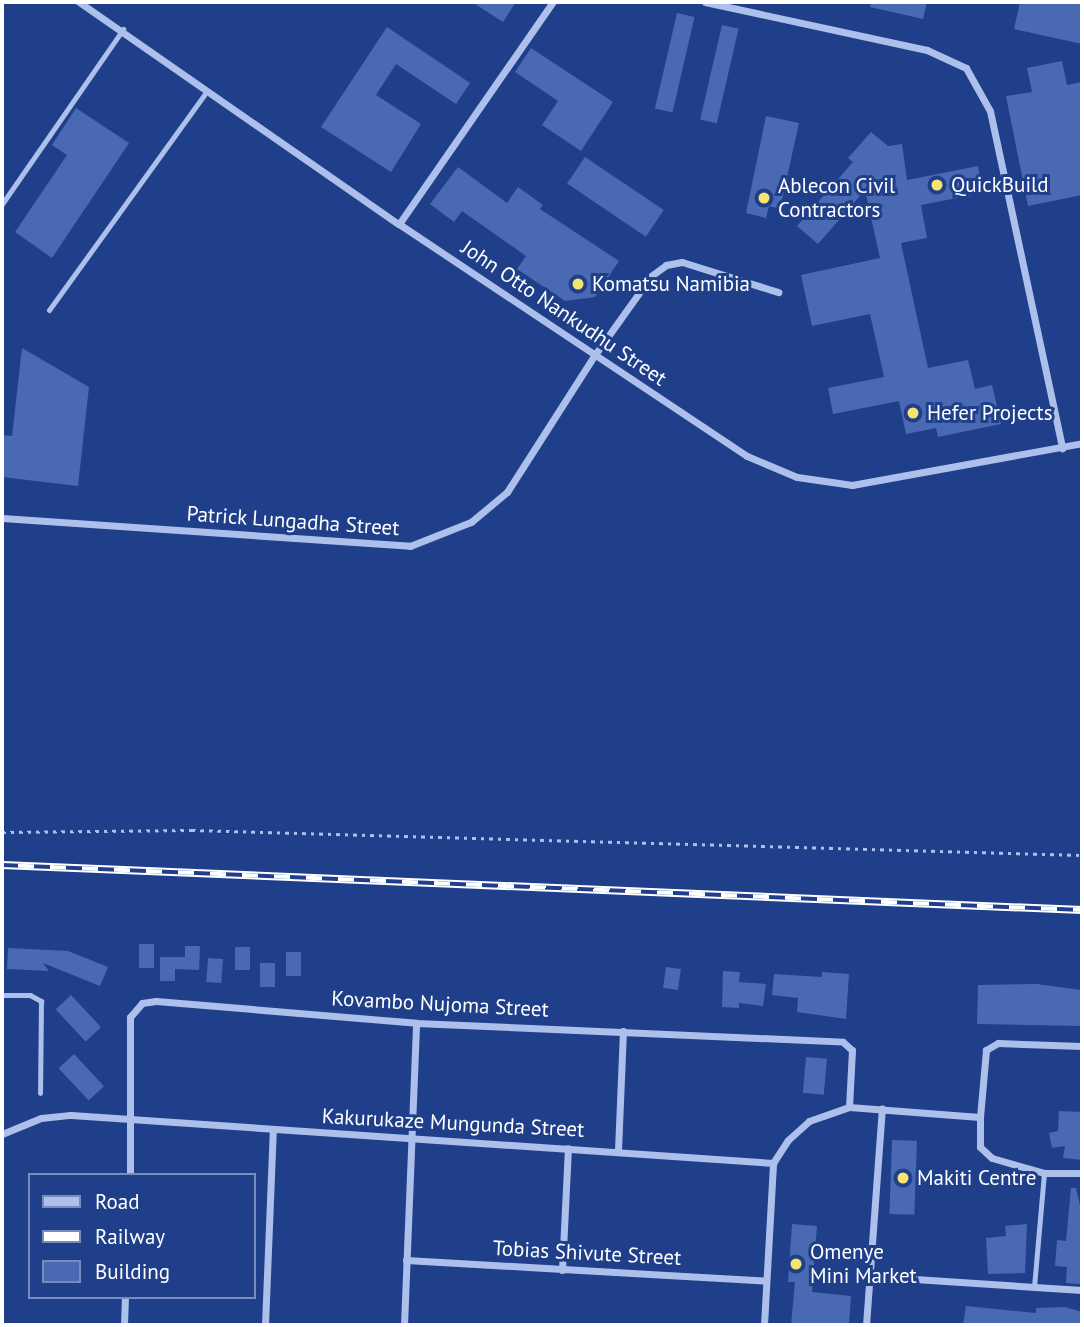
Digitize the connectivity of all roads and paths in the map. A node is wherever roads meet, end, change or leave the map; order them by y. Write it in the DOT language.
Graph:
graph roads {
  1 [pos="79,2"];
  2 [pos="552,2"];
  3 [pos="705,2"];
  4 [pos="123,29"];
  5 [pos="207,91"];
  6 [pos="2,204"];
  7 [pos="399,224"];
  8 [pos="778,292"];
  9 [pos="49,310"];
  10 [pos="594,356"];
  11 [pos="1082,443"];
  12 [pos="1062,448"];
  13 [pos="2,518"];
  14 [pos="2,832"];
  15 [pos="1082,855"];
  16 [pos="2,995"];
  17 [pos="416,1023"];
  18 [pos="623,1031"];
  19 [pos="1082,1046"];
  20 [pos="40,1093"];
  21 [pos="849,1107"];
  22 [pos="882,1109"];
  23 [pos="980,1117"];
  24 [pos="132,1121"];
  25 [pos="273,1129"];
  26 [pos="2,1134"];
  27 [pos="410,1140"];
  28 [pos="568,1148"];
  29 [pos="618,1150"];
  30 [pos="773,1163"];
  31 [pos="130,1173"];
  32 [pos="1044,1173"];
  33 [pos="1082,1173"];
  34 [pos="406,1260"];
  35 [pos="562,1270"];
  36 [pos="869,1276"];
  37 [pos="765,1281"];
  38 [pos="1034,1287"];
  39 [pos="1082,1290"];
  40 [pos="125,1299"];
  41 [pos="124,1325"];
  42 [pos="265,1325"];
  43 [pos="404,1325"];
  44 [pos="764,1325"];
  45 [pos="866,1325"];
  1 -- 4 [label="street, John Otto Nankudhu Street"];
  2 -- 7 [label="street"];
  3 -- 12 [label="street"];
  4 -- 5 [label="street, John Otto Nankudhu Street"];
  4 -- 6 [label="lane"];
  5 -- 7 [label="street, John Otto Nankudhu Street"];
  5 -- 9 [label="lane"];
  7 -- 10 [label="street, John Otto Nankudhu Street"];
  8 -- 10 [label="street, Patrick Lungadha Street"];
  10 -- 12 [label="street, John Otto Nankudhu Street"];
  10 -- 13 [label="street, Patrick Lungadha Street"];
  11 -- 12 [label="street, John Otto Nankudhu Street"];
  14 -- 15 [label="path"];
  16 -- 20 [label="lane"];
  17 -- 18 [label="street, Kovambo Nujoma Street"];
  17 -- 24 [label="street, Kovambo Nujoma Street"];
  17 -- 27 [label="street"];
  18 -- 21 [label="street, Kovambo Nujoma Street"];
  18 -- 29 [label="street"];
  19 -- 23 [label="street"];
  21 -- 22 [label="street"];
  21 -- 30 [label="street"];
  22 -- 23 [label="street"];
  22 -- 36 [label="street"];
  23 -- 32 [label="street"];
  24 -- 25 [label="street, Kakurukaze Mungunda Street"];
  24 -- 26 [label="street, Kakurukaze Mungunda Street"];
  24 -- 31 [label="street, Kovambo Nujoma Street"];
  25 -- 27 [label="street, Kakurukaze Mungunda Street"];
  25 -- 42 [label="street"];
  27 -- 28 [label="street, Kakurukaze Mungunda Street"];
  27 -- 34 [label="street"];
  28 -- 29 [label="street, Kakurukaze Mungunda Street"];
  28 -- 35 [label="street"];
  29 -- 30 [label="street, Kakurukaze Mungunda Street"];
  30 -- 37 [label="street"];
  32 -- 33 [label="street"];
  32 -- 38 [label="lane"];
  34 -- 35 [label="street, Tobias Shivute Street"];
  34 -- 43 [label="street"];
  35 -- 37 [label="street, Tobias Shivute Street"];
  36 -- 38 [label="street"];
  36 -- 45 [label="street"];
  37 -- 44 [label="street"];
  38 -- 39 [label="street"];
  40 -- 41 [label="street"];
}
